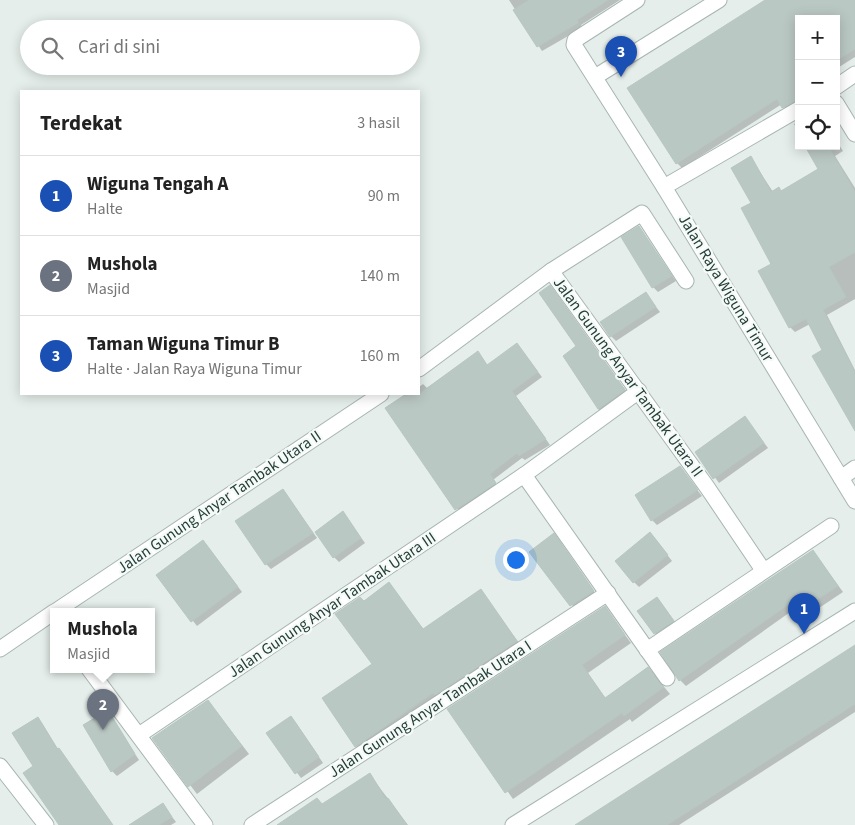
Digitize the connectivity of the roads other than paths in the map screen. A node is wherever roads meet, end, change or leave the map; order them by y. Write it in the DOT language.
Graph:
graph roads {
  1 [pos="637,0"];
  2 [pos="719,0"];
  3 [pos="595,77"];
  4 [pos="853,79"];
  5 [pos="840,85"];
  6 [pos="837,105"];
  7 [pos="795,111"];
  8 [pos="855,134"];
  9 [pos="664,188"];
  10 [pos="551,271"];
  11 [pos="686,281"];
  12 [pos="420,368"];
  13 [pos="639,391"];
  14 [pos="380,395"];
  15 [pos="855,468"];
  16 [pos="524,475"];
  17 [pos="841,478"];
  18 [pos="855,501"];
  19 [pos="831,526"];
  20 [pos="763,570"];
  21 [pos="608,593"];
  22 [pos="63,608"];
  23 [pos="855,612"];
  24 [pos="50,617"];
  25 [pos="0,649"];
  26 [pos="647,650"];
  27 [pos="92,673"];
  28 [pos="667,678"];
  29 [pos="139,735"];
  30 [pos="0,766"];
  31 [pos="46,825"];
  32 [pos="205,825"];
  33 [pos="252,825"];
  34 [pos="513,825"];
  1 -- 3 [label="street, Jalan Raya Wiguna Timur"];
  2 -- 3 [label="street"];
  3 -- 9 [label="street, Jalan Raya Wiguna Timur"];
  4 -- 5 [label="street"];
  6 -- 8 [label="street"];
  7 -- 9 [label="street"];
  9 -- 17 [label="street, Jalan Raya Wiguna Timur"];
  10 -- 11 [label="street"];
  10 -- 12 [label="street, Jalan Gunung Anyar Tambak Utara II"];
  10 -- 13 [label="street, Jalan Gunung Anyar Tambak Utara II"];
  13 -- 16 [label="street, Jalan Gunung Anyar Tambak Utara III"];
  13 -- 20 [label="street, Jalan Gunung Anyar Tambak Utara II"];
  14 -- 22 [label="street, Jalan Gunung Anyar Tambak Utara II"];
  15 -- 17 [label="street"];
  16 -- 21 [label="street"];
  16 -- 29 [label="street, Jalan Gunung Anyar Tambak Utara III"];
  17 -- 18 [label="street, Jalan Raya Wiguna Timur"];
  19 -- 20 [label="street"];
  20 -- 26 [label="street"];
  21 -- 26 [label="street"];
  21 -- 33 [label="street, Jalan Gunung Anyar Tambak Utara I"];
  23 -- 34 [label="street"];
  24 -- 25 [label="street, Jalan Gunung Anyar Tambak Utara II"];
  26 -- 28 [label="street"];
  27 -- 29 [label="street"];
  29 -- 32 [label="street"];
  30 -- 31 [label="street"];
}
